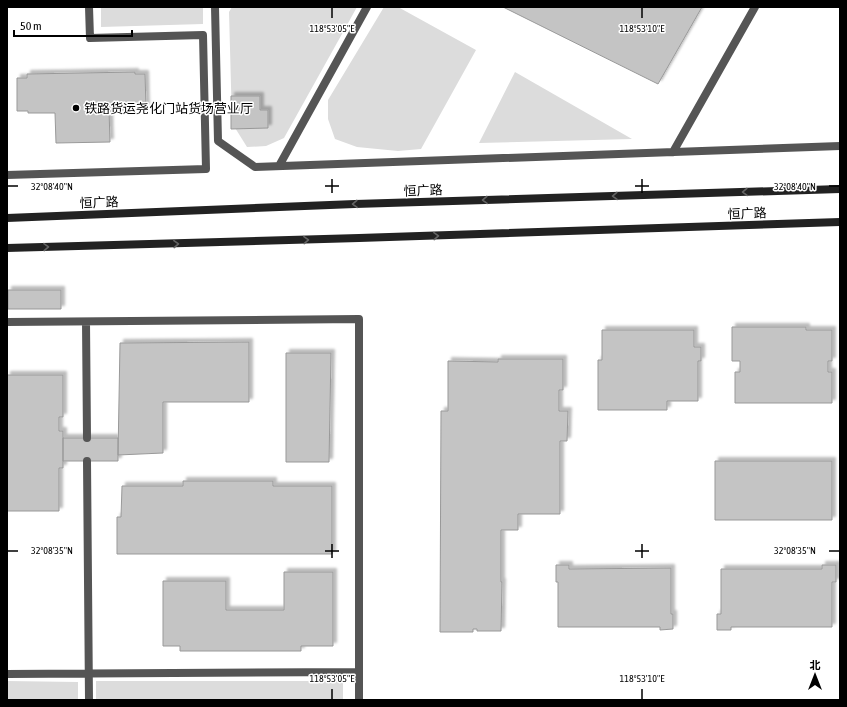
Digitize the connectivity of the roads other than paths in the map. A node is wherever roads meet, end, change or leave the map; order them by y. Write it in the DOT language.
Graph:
graph roads {
  1 [pos="89,7"];
  2 [pos="215,7"];
  3 [pos="367,7"];
  4 [pos="755,7"];
  5 [pos="840,146"];
  6 [pos="673,152"];
  7 [pos="279,166"];
  8 [pos="7,175"];
  9 [pos="840,189"];
  10 [pos="7,218"];
  11 [pos="840,222"];
  12 [pos="7,248"];
  13 [pos="7,322"];
  14 [pos="86,322"];
  15 [pos="87,438"];
  16 [pos="87,461"];
  17 [pos="359,672"];
  18 [pos="7,674"];
  19 [pos="89,674"];
  20 [pos="89,700"];
  21 [pos="359,700"];
  1 -- 8 [label="lane"];
  2 -- 7 [label="lane"];
  3 -- 7 [label="lane"];
  4 -- 6 [label="lane"];
  5 -- 6 [label="lane"];
  6 -- 7 [label="lane"];
  9 -- 10 [label="street, 恒广路, one-way"];
  12 -- 11 [label="street, 恒广路, one-way"];
  13 -- 14 [label="lane"];
  14 -- 15 [label="lane"];
  14 -- 17 [label="lane"];
  16 -- 19 [label="lane"];
  17 -- 19 [label="lane"];
  17 -- 21 [label="lane"];
  18 -- 19 [label="lane"];
  19 -- 20 [label="lane"];
}
